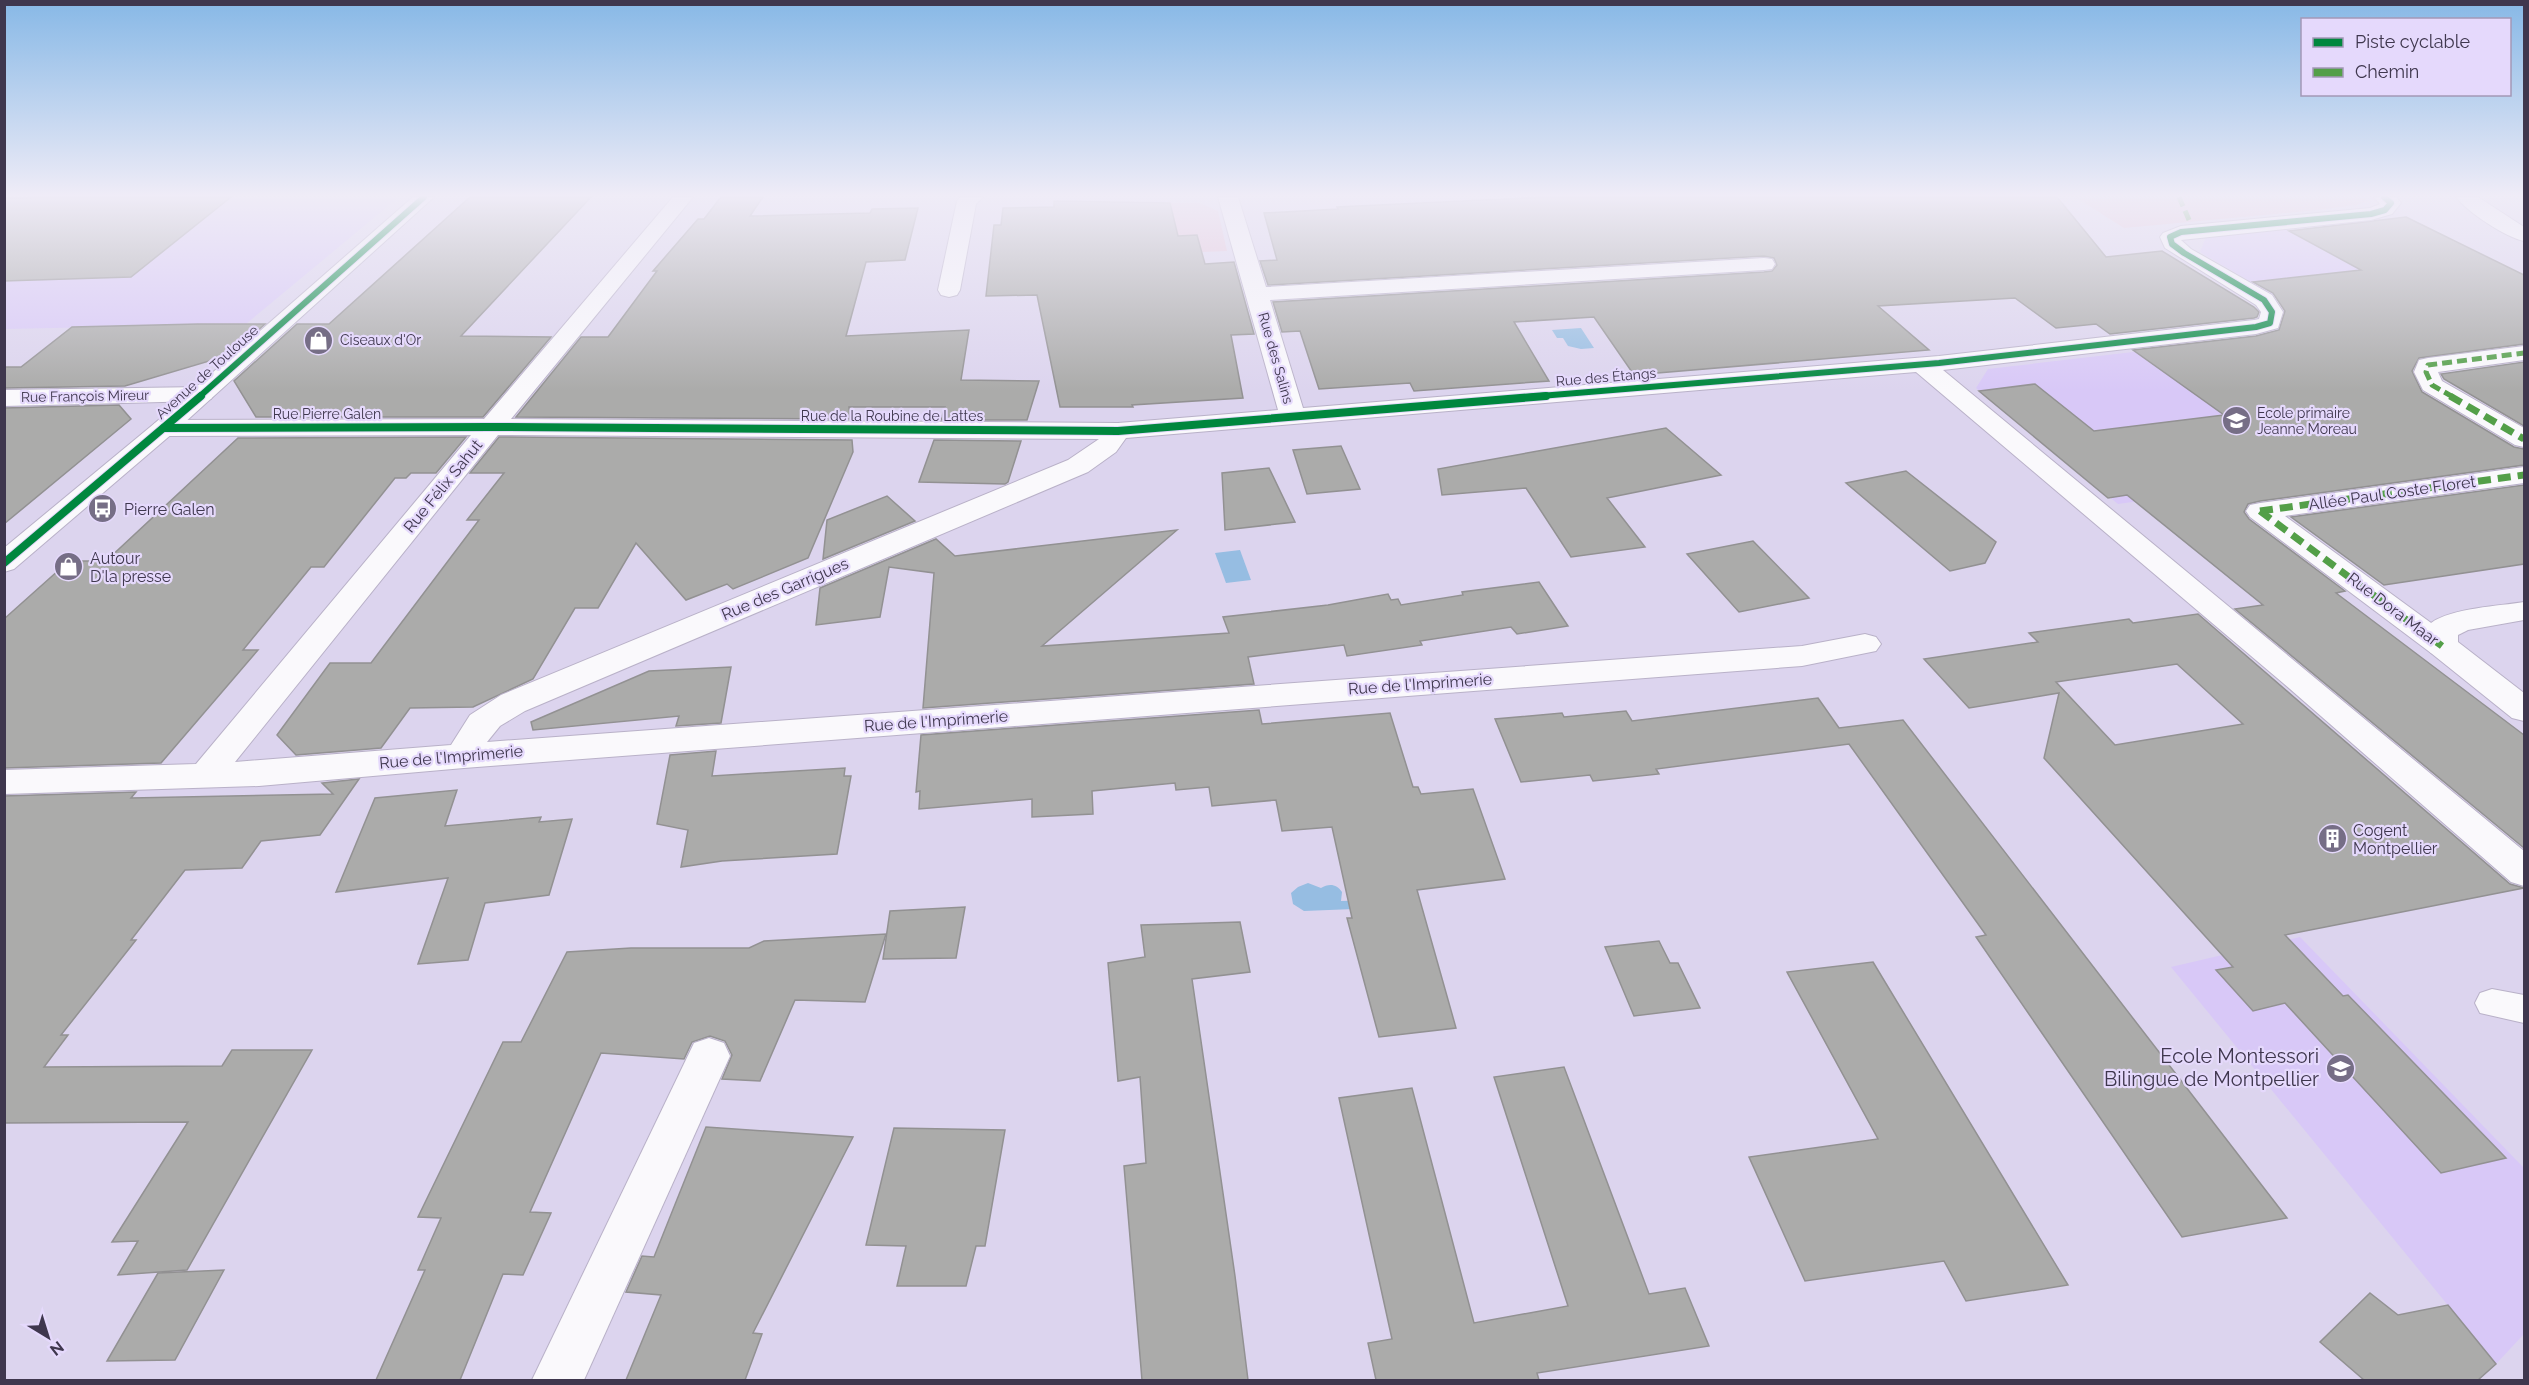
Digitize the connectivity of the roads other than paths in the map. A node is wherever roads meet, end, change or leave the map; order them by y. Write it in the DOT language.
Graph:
graph roads {
  1 [pos="351,262"];
  2 [pos="629,262"];
  3 [pos="955,262"];
  4 [pos="1247,262"];
  5 [pos="2199,262"];
  6 [pos="1764,264"];
  7 [pos="949,290"];
  8 [pos="1257,294"];
  9 [pos="2524,353"];
  10 [pos="1922,364"];
  11 [pos="202,394"];
  12 [pos="4,398"];
  13 [pos="1293,417"];
  14 [pos="490,427"];
  15 [pos="164,428"];
  16 [pos="1118,431"];
  17 [pos="2524,439"];
  18 [pos="2524,475"];
  19 [pos="2260,511"];
  20 [pos="4,563"];
  21 [pos="2524,611"];
  22 [pos="1865,644"];
  23 [pos="2442,646"];
  24 [pos="2524,710"];
  25 [pos="464,756"];
  26 [pos="205,776"];
  27 [pos="4,782"];
  28 [pos="2524,872"];
  29 [pos="2492,1003"];
  30 [pos="2524,1009"];
  31 [pos="709,1056"];
  32 [pos="558,1380"];
  1 -- 11 [label="street, Avenue de Toulouse"];
  2 -- 14 [label="street, Rue Félix Sahut"];
  3 -- 7 [label="street"];
  4 -- 8 [label="street, Rue des Salins"];
  5 -- 10 [label="street, Rue des Étangs"];
  6 -- 8 [label="street"];
  8 -- 13 [label="street, Rue des Salins"];
  9 -- 17 [label="street"];
  10 -- 13 [label="street, Rue des Étangs"];
  10 -- 28 [label="street"];
  11 -- 12 [label="street, Rue François Mireur"];
  11 -- 15 [label="street, Avenue de Toulouse"];
  13 -- 16 [label="street, Rue de la Roubine de Lattes"];
  14 -- 15 [label="street, Rue Pierre Galen"];
  14 -- 16 [label="street, Rue de la Roubine de Lattes"];
  14 -- 26 [label="street, Rue Félix Sahut"];
  15 -- 20 [label="street, Avenue de Toulouse"];
  16 -- 25 [label="street, Rue des Garrigues"];
  18 -- 19 [label="street, Allée Paul Coste Floret"];
  19 -- 23 [label="street, Rue Dora Maar"];
  21 -- 23 [label="street"];
  22 -- 25 [label="street, Rue de l'Imprimerie"];
  23 -- 24 [label="street, Rue Dora Maar"];
  25 -- 26 [label="street, Rue de l'Imprimerie"];
  26 -- 27 [label="street, Rue de l'Imprimerie"];
  29 -- 30 [label="lane"];
  31 -- 32 [label="street"];
}
